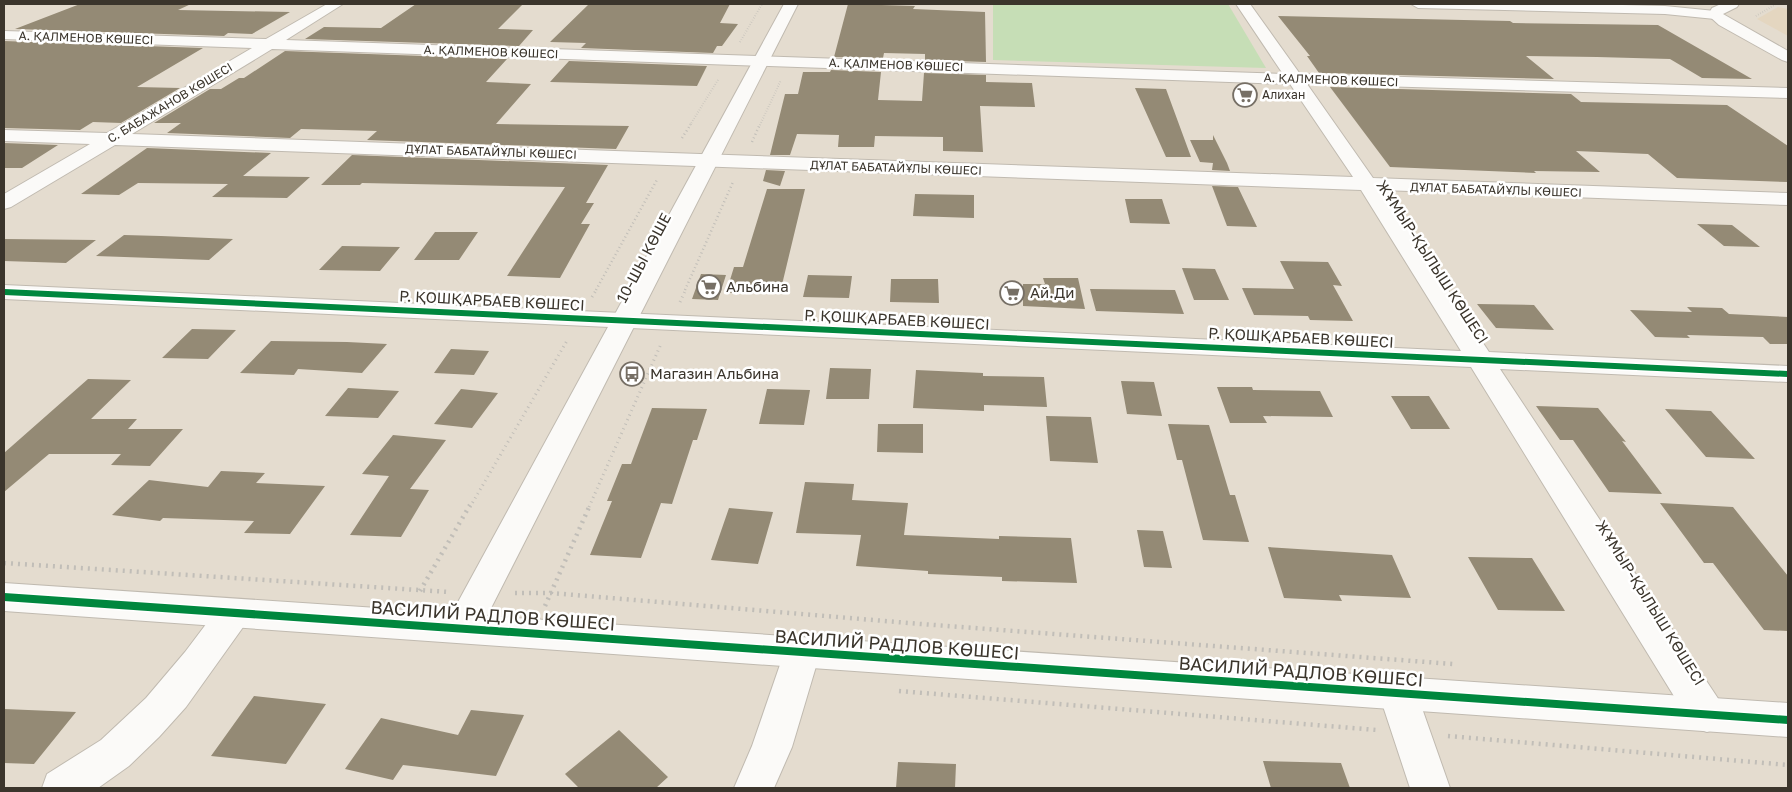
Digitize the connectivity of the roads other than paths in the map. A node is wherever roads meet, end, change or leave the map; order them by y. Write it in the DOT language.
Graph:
graph roads {
  1 [pos="336,4"];
  2 [pos="791,4"];
  3 [pos="1243,4"];
  4 [pos="1418,4"];
  5 [pos="1732,4"];
  6 [pos="1715,15"];
  7 [pos="4,35"];
  8 [pos="268,44"];
  9 [pos="1788,57"];
  10 [pos="761,61"];
  11 [pos="1294,79"];
  12 [pos="1788,93"];
  13 [pos="4,135"];
  14 [pos="112,138"];
  15 [pos="709,160"];
  16 [pos="1368,185"];
  17 [pos="1788,199"];
  18 [pos="4,203"];
  19 [pos="4,292"];
  20 [pos="625,320"];
  21 [pos="1480,359"];
  22 [pos="1788,374"];
  23 [pos="4,598"];
  24 [pos="234,614"];
  25 [pos="462,629"];
  26 [pos="802,653"];
  27 [pos="1398,694"];
  28 [pos="1706,716"];
  29 [pos="1788,720"];
  30 [pos="62,788"];
  31 [pos="754,788"];
  32 [pos="1430,788"];
  1 -- 8 [label="street, С. БАБАЖАНОВ КӨШЕСІ"];
  2 -- 10 [label="street, 10-ШЫ КӨШЕ"];
  3 -- 11 [label="street, ЖҰМЫР-ҚЫЛЫШ КӨШЕСІ"];
  4 -- 6 [label="street"];
  5 -- 6 [label="street"];
  6 -- 9 [label="street"];
  7 -- 8 [label="street, А. ҚАЛМЕНОВ КӨШЕСІ"];
  8 -- 10 [label="street, А. ҚАЛМЕНОВ КӨШЕСІ"];
  8 -- 14 [label="street, С. БАБАЖАНОВ КӨШЕСІ"];
  10 -- 11 [label="street, А. ҚАЛМЕНОВ КӨШЕСІ"];
  10 -- 15 [label="street, 10-ШЫ КӨШЕ"];
  11 -- 12 [label="street, А. ҚАЛМЕНОВ КӨШЕСІ"];
  11 -- 16 [label="street, ЖҰМЫР-ҚЫЛЫШ КӨШЕСІ"];
  13 -- 14 [label="street, ДҰЛАТ БАБАТАЙҰЛЫ КӨШЕСІ"];
  14 -- 15 [label="street, ДҰЛАТ БАБАТАЙҰЛЫ КӨШЕСІ"];
  14 -- 18 [label="street, С. БАБАЖАНОВ КӨШЕСІ"];
  15 -- 16 [label="street, ДҰЛАТ БАБАТАЙҰЛЫ КӨШЕСІ"];
  15 -- 20 [label="street, 10-ШЫ КӨШЕ"];
  16 -- 17 [label="street, ДҰЛАТ БАБАТАЙҰЛЫ КӨШЕСІ"];
  16 -- 21 [label="street, ЖҰМЫР-ҚЫЛЫШ КӨШЕСІ"];
  19 -- 20 [label="street, Р. ҚОШҚАРБАЕВ КӨШЕСІ"];
  20 -- 21 [label="street, Р. ҚОШҚАРБАЕВ КӨШЕСІ"];
  20 -- 25 [label="street, 10-ШЫ КӨШЕ"];
  21 -- 22 [label="street, Р. ҚОШҚАРБАЕВ КӨШЕСІ"];
  21 -- 28 [label="street, ЖҰМЫР-ҚЫЛЫШ КӨШЕСІ"];
  23 -- 24 [label="street, ВАСИЛИЙ РАДЛОВ КӨШЕСІ"];
  24 -- 25 [label="street, ВАСИЛИЙ РАДЛОВ КӨШЕСІ"];
  24 -- 30 [label="street"];
  25 -- 26 [label="street, ВАСИЛИЙ РАДЛОВ КӨШЕСІ"];
  26 -- 27 [label="street, ВАСИЛИЙ РАДЛОВ КӨШЕСІ"];
  26 -- 31 [label="street"];
  27 -- 28 [label="street, ВАСИЛИЙ РАДЛОВ КӨШЕСІ"];
  27 -- 32 [label="street"];
  28 -- 29 [label="street, ВАСИЛИЙ РАДЛОВ КӨШЕСІ"];
}
